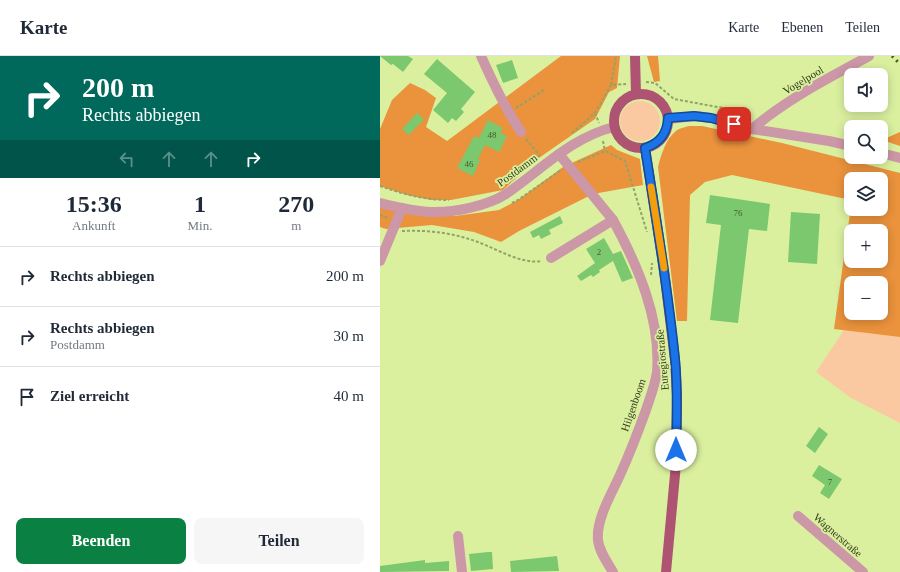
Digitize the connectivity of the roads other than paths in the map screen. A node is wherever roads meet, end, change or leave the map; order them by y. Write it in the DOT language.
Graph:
graph roads {
  1 [pos="481,56"];
  2 [pos="635,56"];
  3 [pos="869,56"];
  4 [pos="636,94"];
  5 [pos="668,118"];
  6 [pos="614,127"];
  7 [pos="752,129"];
  8 [pos="521,132"];
  9 [pos="844,144"];
  10 [pos="645,148"];
  11 [pos="559,154"];
  12 [pos="888,155"];
  13 [pos="900,158"];
  14 [pos="380,202"];
  15 [pos="402,208"];
  16 [pos="613,220"];
  17 [pos="551,258"];
  18 [pos="380,261"];
  19 [pos="798,516"];
  20 [pos="458,536"];
  21 [pos="462,572"];
  22 [pos="613,572"];
  23 [pos="666,572"];
  24 [pos="863,572"];
  1 -- 8 [label="street"];
  2 -- 4 [label="main road"];
  3 -- 7 [label="street, Vogelpool"];
  4 -- 5 [label="main road"];
  4 -- 6 [label="main road"];
  5 -- 7 [label="street"];
  5 -- 10 [label="main road"];
  6 -- 10 [label="main road"];
  6 -- 11 [label="street, Postdamm"];
  7 -- 9 [label="street"];
  10 -- 23 [label="main road, Euregiostraße"];
  11 -- 15 [label="street, Postdamm"];
  11 -- 16 [label="street, Hilgenboom"];
  12 -- 13 [label="street"];
  14 -- 15 [label="street, Postdamm"];
  15 -- 18 [label="street"];
  16 -- 17 [label="street"];
  16 -- 22 [label="street, Hilgenboom"];
  19 -- 24 [label="street, Wagnerstraße"];
  20 -- 21 [label="street"];
}
